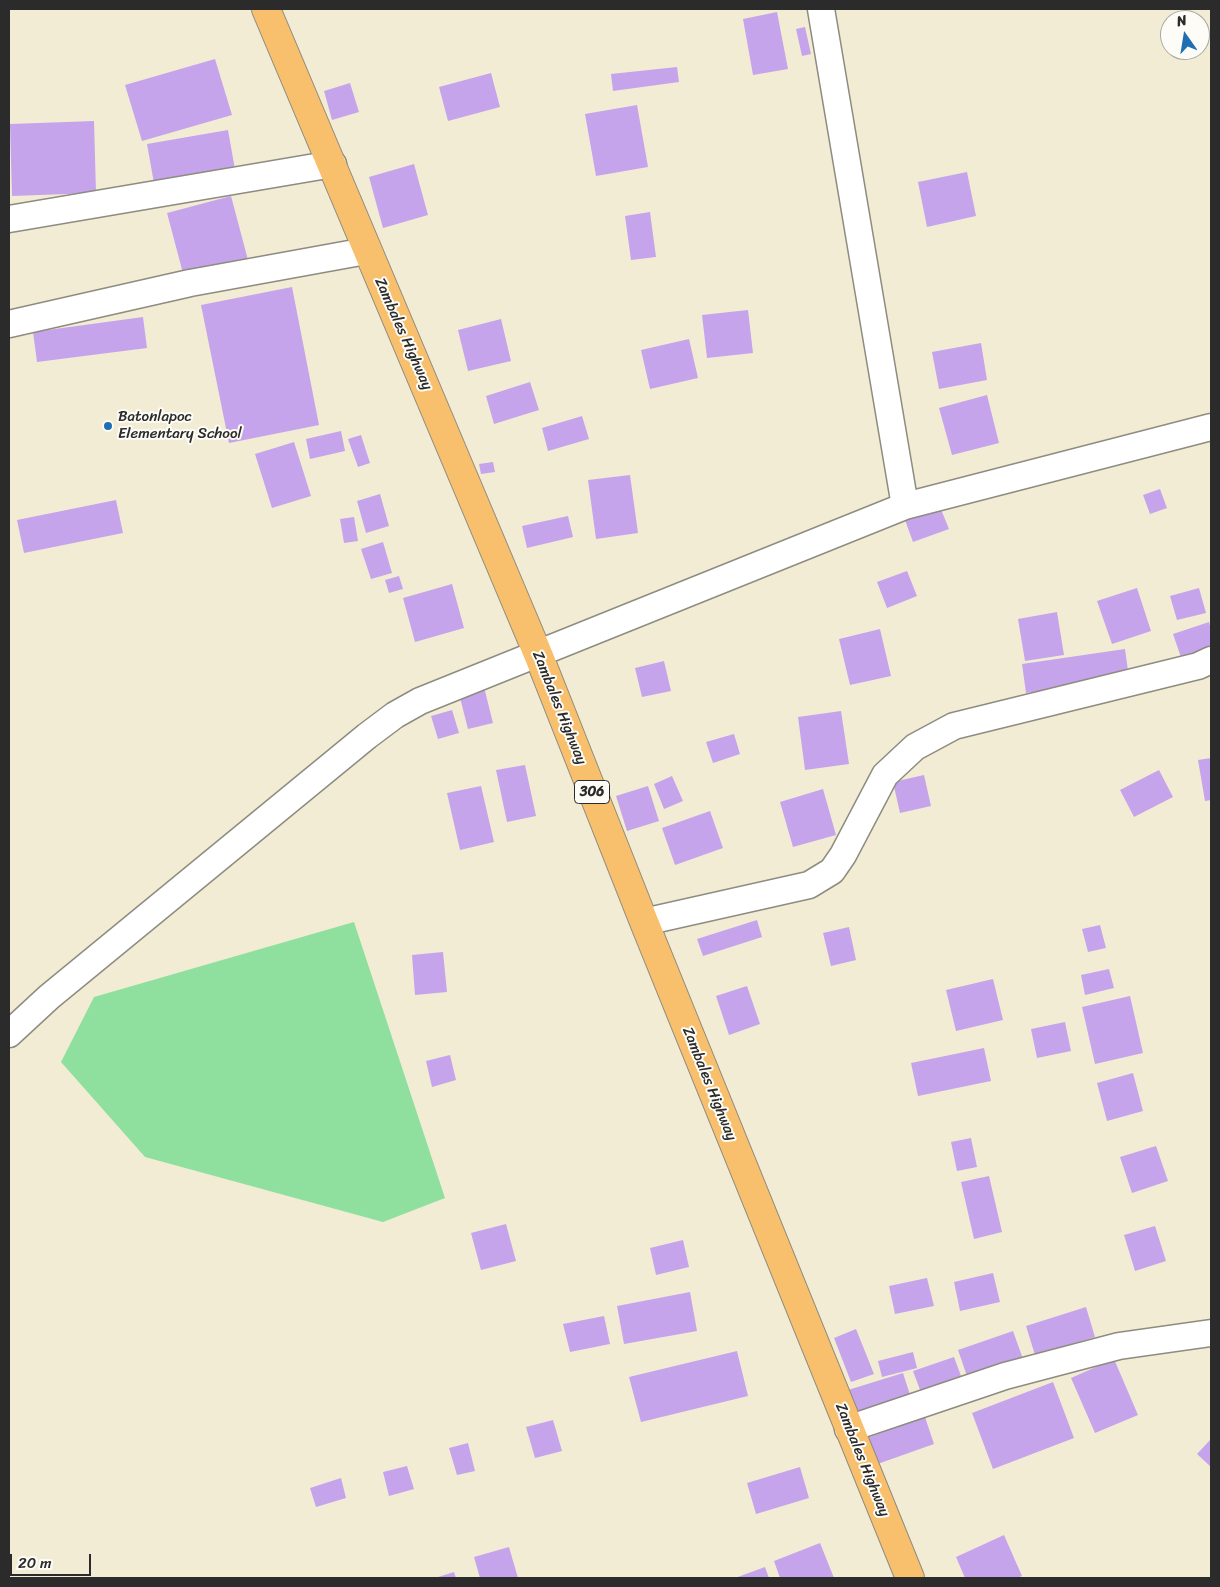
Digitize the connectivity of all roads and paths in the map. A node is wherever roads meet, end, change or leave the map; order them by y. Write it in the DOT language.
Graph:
graph roads {
  1 [pos="266,9"];
  2 [pos="821,9"];
  3 [pos="333,164"];
  4 [pos="9,219"];
  5 [pos="366,251"];
  6 [pos="9,324"];
  7 [pos="1211,427"];
  8 [pos="905,506"];
  9 [pos="538,654"];
  10 [pos="1211,660"];
  11 [pos="644,922"];
  12 [pos="9,1034"];
  13 [pos="1211,1333"];
  14 [pos="848,1428"];
  15 [pos="910,1578"];
  1 -- 3 [label="main road, Zambales Highway / 306"];
  2 -- 8 [label="street"];
  3 -- 4 [label="street"];
  3 -- 5 [label="main road, Zambales Highway / 306"];
  5 -- 6 [label="street"];
  5 -- 9 [label="main road, Zambales Highway / 306"];
  7 -- 8 [label="street"];
  8 -- 9 [label="street"];
  9 -- 11 [label="main road, Zambales Highway / 306"];
  9 -- 12 [label="street"];
  10 -- 11 [label="street"];
  11 -- 14 [label="main road, Zambales Highway / 306"];
  13 -- 14 [label="street"];
  14 -- 15 [label="main road, Zambales Highway / 306"];
}
